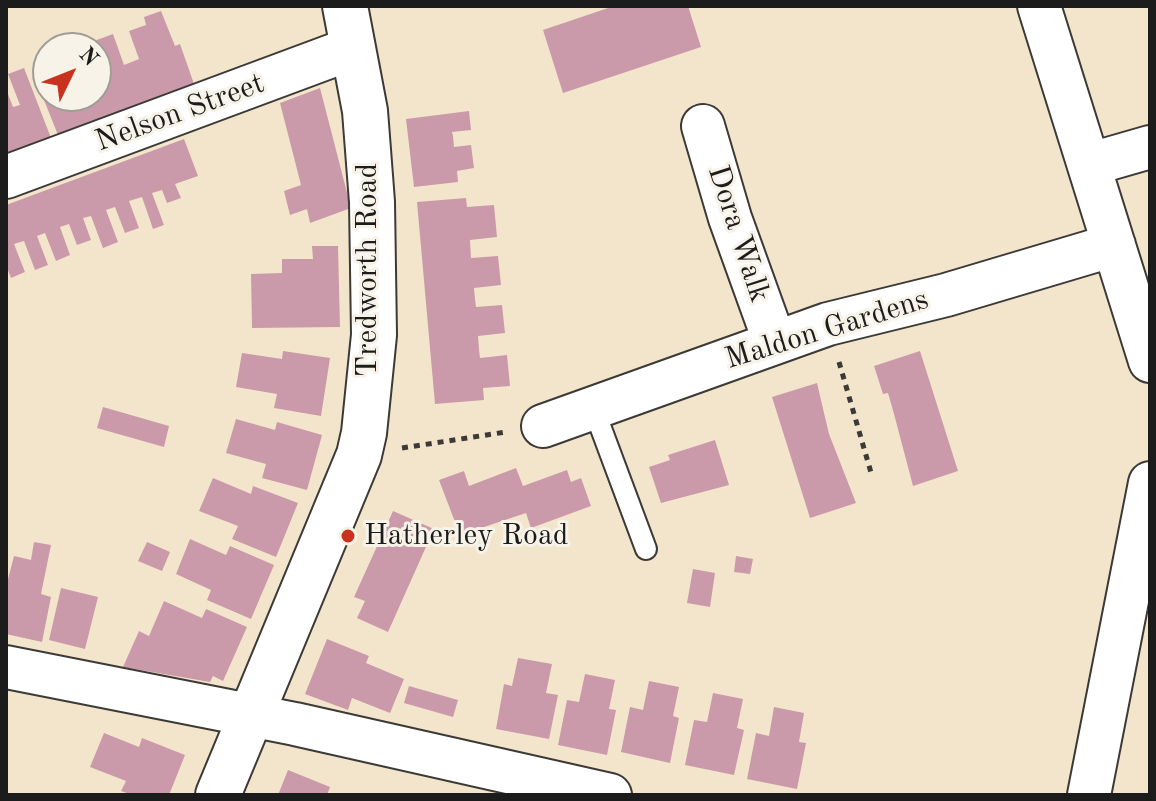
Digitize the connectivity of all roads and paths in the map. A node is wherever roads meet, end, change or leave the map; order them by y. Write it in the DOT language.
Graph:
graph roads {
  1 [pos="345,6"];
  2 [pos="1039,6"];
  3 [pos="353,48"];
  4 [pos="703,126"];
  5 [pos="1150,147"];
  6 [pos="1091,164"];
  7 [pos="6,177"];
  8 [pos="1114,245"];
  9 [pos="828,324"];
  10 [pos="775,343"];
  11 [pos="1150,361"];
  12 [pos="593,407"];
  13 [pos="543,426"];
  14 [pos="359,455"];
  15 [pos="872,476"];
  16 [pos="1150,483"];
  17 [pos="646,549"];
  18 [pos="6,667"];
  19 [pos="249,716"];
  20 [pos="218,795"];
  21 [pos="610,795"];
  22 [pos="1089,795"];
  1 -- 3 [label="street, Tredworth Road"];
  2 -- 6 [label="street"];
  3 -- 7 [label="street, Nelson Street"];
  3 -- 14 [label="street, Tredworth Road"];
  4 -- 10 [label="street, Dora Walk"];
  5 -- 6 [label="street"];
  6 -- 8 [label="street"];
  8 -- 9 [label="street, Maldon Gardens"];
  8 -- 11 [label="street"];
  9 -- 10 [label="street, Maldon Gardens"];
  9 -- 15 [label="path"];
  10 -- 12 [label="street, Maldon Gardens"];
  12 -- 13 [label="street, Maldon Gardens"];
  12 -- 17 [label="lane"];
  13 -- 14 [label="path"];
  14 -- 19 [label="street, Tredworth Road"];
  16 -- 22 [label="street"];
  18 -- 19 [label="street"];
  19 -- 20 [label="street, Tredworth Road"];
  19 -- 21 [label="street"];
}
